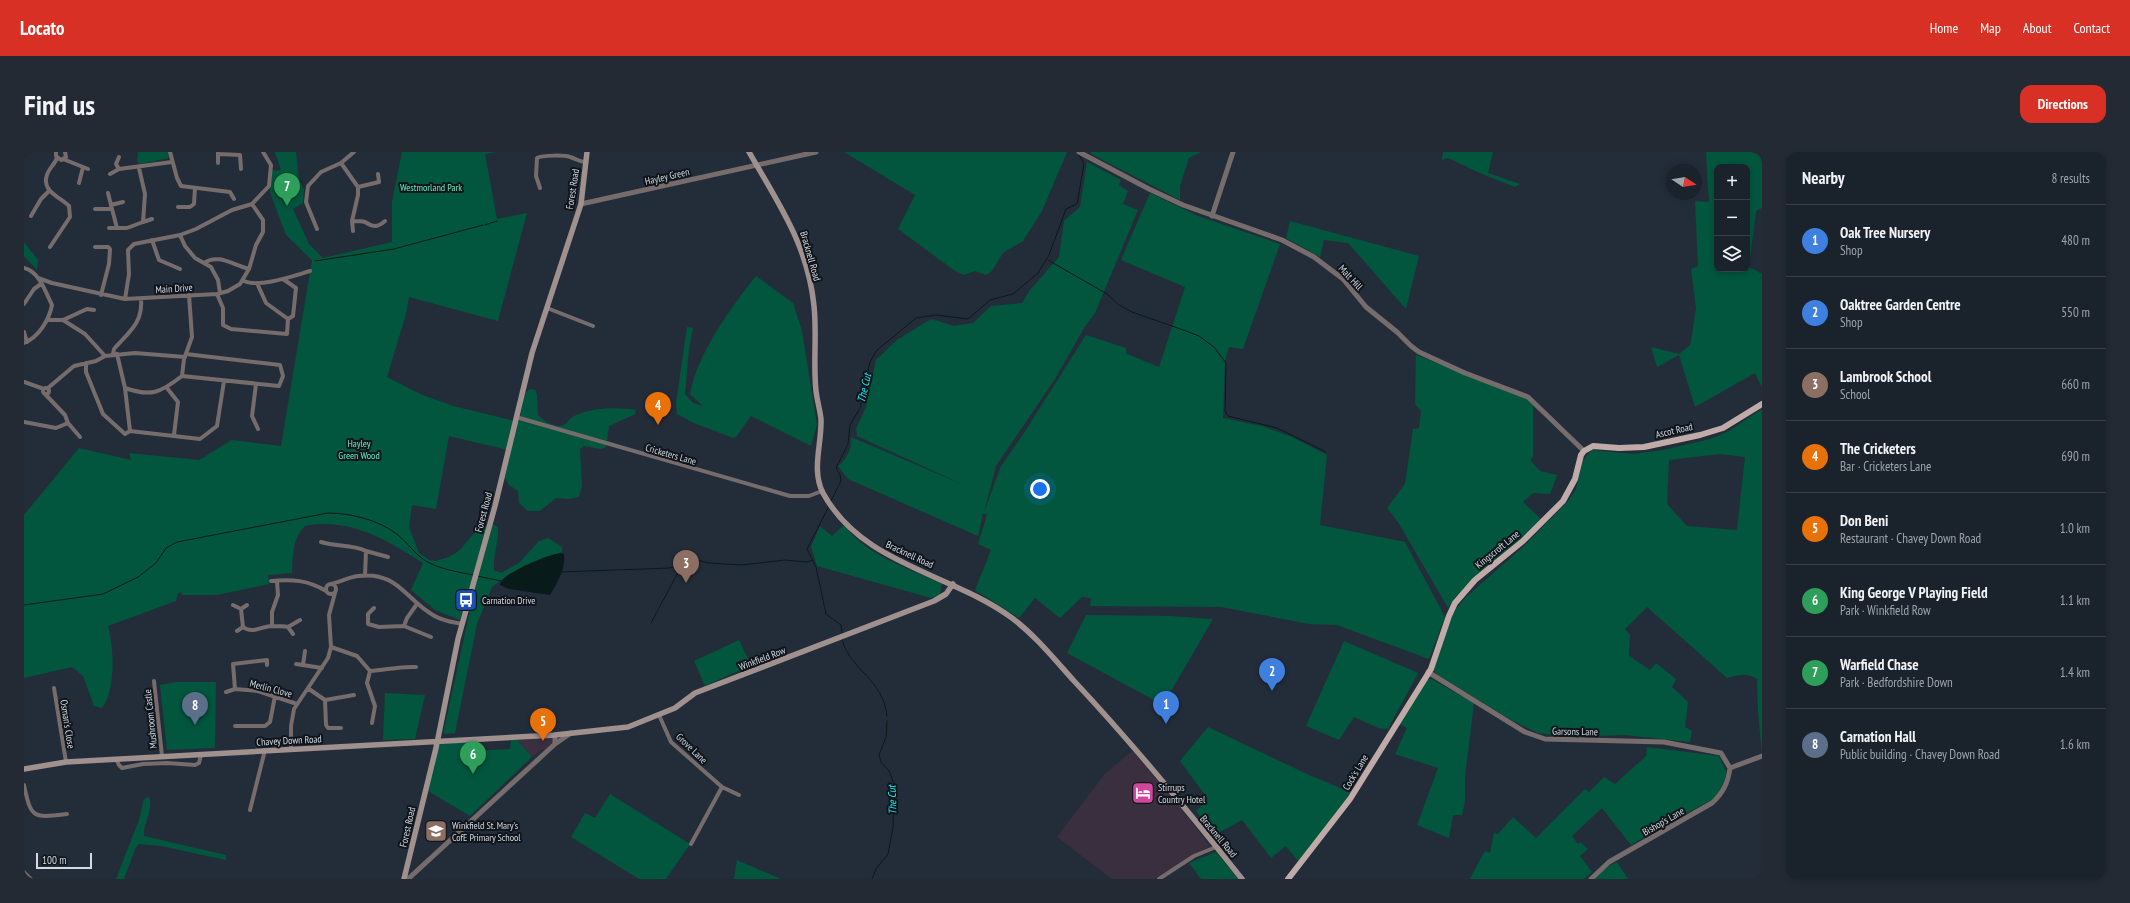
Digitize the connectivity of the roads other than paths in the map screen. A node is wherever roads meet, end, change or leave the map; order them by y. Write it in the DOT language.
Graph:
graph roads {
  1 [pos="170,152"];
  2 [pos="263,152"];
  3 [pos="354,152"];
  4 [pos="587,152"];
  5 [pos="749,152"];
  6 [pos="816,152"];
  7 [pos="1233,152"];
  8 [pos="218,153"];
  9 [pos="1080,153"];
  10 [pos="60,156"];
  11 [pos="118,157"];
  12 [pos="172,162"];
  13 [pos="586,162"];
  14 [pos="218,163"];
  15 [pos="341,163"];
  16 [pos="756,165"];
  17 [pos="83,167"];
  18 [pos="139,168"];
  19 [pos="88,169"];
  20 [pos="119,169"];
  21 [pos="241,169"];
  22 [pos="110,174"];
  23 [pos="378,174"];
  24 [pos="79,183"];
  25 [pos="358,187"];
  26 [pos="195,188"];
  27 [pos="540,188"];
  28 [pos="49,191"];
  29 [pos="108,193"];
  30 [pos="234,199"];
  31 [pos="123,202"];
  32 [pos="252,204"];
  33 [pos="581,204"];
  34 [pos="178,206"];
  35 [pos="112,207"];
  36 [pos="95,209"];
  37 [pos="31,216"];
  38 [pos="1212,216"];
  39 [pos="152,220"];
  40 [pos="352,221"];
  41 [pos="385,221"];
  42 [pos="143,222"];
  43 [pos="109,228"];
  44 [pos="117,228"];
  45 [pos="317,229"];
  46 [pos="354,231"];
  47 [pos="180,235"];
  48 [pos="152,240"];
  49 [pos="50,247"];
  50 [pos="95,247"];
  51 [pos="204,263"];
  52 [pos="24,268"];
  53 [pos="180,269"];
  54 [pos="249,269"];
  55 [pos="310,272"];
  56 [pos="38,278"];
  57 [pos="283,279"];
  58 [pos="244,281"];
  59 [pos="52,283"];
  60 [pos="257,283"];
  61 [pos="41,284"];
  62 [pos="45,291"];
  63 [pos="219,293"];
  64 [pos="101,294"];
  65 [pos="189,296"];
  66 [pos="125,299"];
  67 [pos="141,299"];
  68 [pos="24,304"];
  69 [pos="547,308"];
  70 [pos="94,310"];
  71 [pos="288,319"];
  72 [pos="49,320"];
  73 [pos="63,320"];
  74 [pos="593,326"];
  75 [pos="24,332"];
  76 [pos="25,342"];
  77 [pos="115,354"];
  78 [pos="105,356"];
  79 [pos="186,356"];
  80 [pos="86,363"];
  81 [pos="182,376"];
  82 [pos="224,381"];
  83 [pos="24,382"];
  84 [pos="256,384"];
  85 [pos="125,388"];
  86 [pos="167,388"];
  87 [pos="45,392"];
  88 [pos="1762,404"];
  89 [pos="516,417"];
  90 [pos="24,422"];
  91 [pos="68,423"];
  92 [pos="258,429"];
  93 [pos="130,431"];
  94 [pos="174,435"];
  95 [pos="80,437"];
  96 [pos="1584,451"];
  97 [pos="822,491"];
  98 [pos="321,542"];
  99 [pos="366,551"];
  100 [pos="388,557"];
  101 [pos="365,576"];
  102 [pos="344,580"];
  103 [pos="271,581"];
  104 [pos="277,581"];
  105 [pos="953,584"];
  106 [pos="315,585"];
  107 [pos="329,585"];
  108 [pos="336,591"];
  109 [pos="326,592"];
  110 [pos="332,603"];
  111 [pos="417,604"];
  112 [pos="233,605"];
  113 [pos="247,605"];
  114 [pos="241,608"];
  115 [pos="374,608"];
  116 [pos="300,620"];
  117 [pos="462,624"];
  118 [pos="272,626"];
  119 [pos="404,626"];
  120 [pos="243,627"];
  121 [pos="288,627"];
  122 [pos="237,631"];
  123 [pos="293,634"];
  124 [pos="431,637"];
  125 [pos="331,647"];
  126 [pos="305,651"];
  127 [pos="296,664"];
  128 [pos="267,665"];
  129 [pos="303,665"];
  130 [pos="322,668"];
  131 [pos="416,668"];
  132 [pos="370,671"];
  133 [pos="1430,671"];
  134 [pos="154,681"];
  135 [pos="54,688"];
  136 [pos="235,689"];
  137 [pos="308,689"];
  138 [pos="226,692"];
  139 [pos="354,694"];
  140 [pos="275,696"];
  141 [pos="325,700"];
  142 [pos="297,704"];
  143 [pos="659,715"];
  144 [pos="372,723"];
  145 [pos="235,726"];
  146 [pos="341,728"];
  147 [pos="572,732"];
  148 [pos="555,735"];
  149 [pos="437,742"];
  150 [pos="555,744"];
  151 [pos="291,749"];
  152 [pos="265,750"];
  153 [pos="201,755"];
  154 [pos="162,756"];
  155 [pos="1762,756"];
  156 [pos="116,759"];
  157 [pos="66,762"];
  158 [pos="1730,768"];
  159 [pos="24,769"];
  160 [pos="24,785"];
  161 [pos="722,788"];
  162 [pos="739,796"];
  163 [pos="250,810"];
  164 [pos="67,814"];
  165 [pos="691,844"];
  166 [pos="1216,847"];
  167 [pos="24,873"];
  168 [pos="30,879"];
  169 [pos="404,879"];
  170 [pos="408,879"];
  171 [pos="1159,879"];
  172 [pos="1242,879"];
  173 [pos="1288,879"];
  174 [pos="1591,879"];
  1 -- 12 [label="street"];
  2 -- 32 [label="street"];
  3 -- 15 [label="street"];
  4 -- 13 [label="main road, Forest Road"];
  5 -- 16 [label="main road, Bracknell Road"];
  6 -- 16 [label="street"];
  7 -- 38 [label="street"];
  8 -- 14 [label="street"];
  8 -- 21 [label="street"];
  9 -- 38 [label="street, Malt Hill"];
  10 -- 17 [label="street"];
  10 -- 28 [label="street"];
  11 -- 20 [label="street"];
  12 -- 18 [label="street"];
  12 -- 26 [label="street"];
  13 -- 27 [label="street"];
  13 -- 33 [label="main road, Forest Road"];
  15 -- 25 [label="street"];
  15 -- 45 [label="street"];
  16 -- 33 [label="street, Hayley Green"];
  16 -- 97 [label="main road, Bracknell Road"];
  17 -- 19 [label="street"];
  17 -- 24 [label="street"];
  18 -- 20 [label="street"];
  18 -- 42 [label="street"];
  20 -- 22 [label="street"];
  23 -- 25 [label="street"];
  25 -- 40 [label="street"];
  26 -- 30 [label="street"];
  26 -- 34 [label="street"];
  28 -- 37 [label="street"];
  28 -- 49 [label="street"];
  29 -- 35 [label="street"];
  31 -- 35 [label="street"];
  32 -- 47 [label="street"];
  32 -- 54 [label="street"];
  33 -- 69 [label="main road, Forest Road"];
  35 -- 36 [label="street"];
  35 -- 44 [label="street"];
  38 -- 96 [label="street, Malt Hill"];
  39 -- 42 [label="street"];
  40 -- 41 [label="street"];
  40 -- 46 [label="street"];
  42 -- 44 [label="street"];
  43 -- 44 [label="street"];
  47 -- 48 [label="street"];
  47 -- 51 [label="street"];
  48 -- 53 [label="street"];
  48 -- 66 [label="street"];
  50 -- 64 [label="street"];
  51 -- 54 [label="street"];
  51 -- 63 [label="street"];
  52 -- 56 [label="street"];
  54 -- 58 [label="street"];
  55 -- 57 [label="street"];
  56 -- 59 [label="street, Main Drive"];
  56 -- 61 [label="street"];
  57 -- 60 [label="street"];
  57 -- 71 [label="street"];
  58 -- 60 [label="street"];
  58 -- 63 [label="street, Main Drive"];
  59 -- 62 [label="street"];
  59 -- 64 [label="street, Main Drive"];
  60 -- 71 [label="street"];
  61 -- 62 [label="street"];
  61 -- 68 [label="street"];
  62 -- 72 [label="street"];
  63 -- 65 [label="street, Main Drive"];
  63 -- 71 [label="street"];
  64 -- 66 [label="street, Main Drive"];
  65 -- 67 [label="street, Main Drive"];
  65 -- 79 [label="street"];
  66 -- 67 [label="street, Main Drive"];
  67 -- 77 [label="street"];
  69 -- 74 [label="street"];
  69 -- 89 [label="main road, Forest Road"];
  70 -- 73 [label="street"];
  72 -- 73 [label="street"];
  72 -- 76 [label="street"];
  73 -- 78 [label="street"];
  75 -- 76 [label="street"];
  77 -- 78 [label="street"];
  77 -- 79 [label="street"];
  77 -- 85 [label="street"];
  78 -- 80 [label="street"];
  79 -- 81 [label="street"];
  79 -- 84 [label="street"];
  80 -- 87 [label="street"];
  80 -- 93 [label="street"];
  81 -- 82 [label="street"];
  81 -- 86 [label="street"];
  82 -- 84 [label="street"];
  82 -- 94 [label="street"];
  83 -- 87 [label="street"];
  84 -- 92 [label="street"];
  85 -- 86 [label="street"];
  85 -- 93 [label="street"];
  86 -- 94 [label="street"];
  87 -- 91 [label="street"];
  88 -- 96 [label="main road, Ascot Road"];
  89 -- 97 [label="street, Cricketers Lane"];
  89 -- 117 [label="main road, Forest Road"];
  90 -- 91 [label="street"];
  91 -- 95 [label="street"];
  93 -- 94 [label="street"];
  96 -- 133 [label="main road, Kingscroft Lane"];
  97 -- 105 [label="main road, Bracknell Road"];
  98 -- 99 [label="street"];
  99 -- 100 [label="street"];
  99 -- 101 [label="street"];
  101 -- 102 [label="street"];
  101 -- 111 [label="street"];
  102 -- 107 [label="street"];
  102 -- 108 [label="street"];
  103 -- 104 [label="street"];
  104 -- 106 [label="street"];
  104 -- 118 [label="street"];
  105 -- 143 [label="main road, Winkfield Row"];
  105 -- 166 [label="main road, Bracknell Road"];
  106 -- 107 [label="street"];
  106 -- 109 [label="street"];
  107 -- 108 [label="street"];
  107 -- 109 [label="street"];
  108 -- 109 [label="street"];
  108 -- 110 [label="street"];
  109 -- 110 [label="street"];
  110 -- 125 [label="street"];
  111 -- 117 [label="street"];
  111 -- 119 [label="street"];
  112 -- 114 [label="street"];
  113 -- 114 [label="street"];
  114 -- 120 [label="street"];
  115 -- 119 [label="street"];
  116 -- 121 [label="street"];
  117 -- 149 [label="main road, Forest Road"];
  118 -- 120 [label="street"];
  118 -- 121 [label="street"];
  119 -- 124 [label="street"];
  120 -- 122 [label="street"];
  121 -- 123 [label="street"];
  125 -- 130 [label="street"];
  125 -- 132 [label="street"];
  126 -- 129 [label="street"];
  127 -- 129 [label="street"];
  128 -- 136 [label="street, Merlin Clove"];
  129 -- 130 [label="street"];
  130 -- 137 [label="street"];
  131 -- 132 [label="street"];
  132 -- 144 [label="street"];
  133 -- 158 [label="street, Garsons Lane"];
  133 -- 173 [label="main road, Cock's Lane"];
  134 -- 154 [label="street, Mushroom Castle"];
  135 -- 157 [label="street, Osman's Close"];
  136 -- 138 [label="street"];
  136 -- 140 [label="street, Merlin Clove"];
  137 -- 141 [label="street"];
  137 -- 142 [label="street"];
  139 -- 141 [label="street"];
  140 -- 142 [label="street, Merlin Clove"];
  140 -- 145 [label="street"];
  141 -- 146 [label="street"];
  142 -- 151 [label="street"];
  143 -- 147 [label="main road, Winkfield Row"];
  143 -- 161 [label="street, Grove Lane"];
  147 -- 148 [label="main road, Winkfield Row"];
  147 -- 150 [label="street"];
  148 -- 149 [label="main road, Chavey Down Road"];
  148 -- 150 [label="street"];
  149 -- 151 [label="main road, Chavey Down Road"];
  149 -- 169 [label="main road, Forest Road"];
  150 -- 170 [label="street"];
  151 -- 152 [label="main road, Chavey Down Road"];
  152 -- 153 [label="main road, Chavey Down Road"];
  152 -- 163 [label="street"];
  153 -- 154 [label="main road, Chavey Down Road"];
  153 -- 156 [label="street"];
  154 -- 156 [label="main road, Chavey Down Road"];
  155 -- 158 [label="street"];
  156 -- 157 [label="main road, Chavey Down Road"];
  157 -- 159 [label="main road, Chavey Down Road"];
  158 -- 174 [label="street, Bishop's Lane"];
  160 -- 164 [label="street"];
  161 -- 162 [label="street, Grove Lane"];
  161 -- 165 [label="street"];
  166 -- 171 [label="street"];
  166 -- 172 [label="main road, Bracknell Road"];
  167 -- 168 [label="street"];
}
